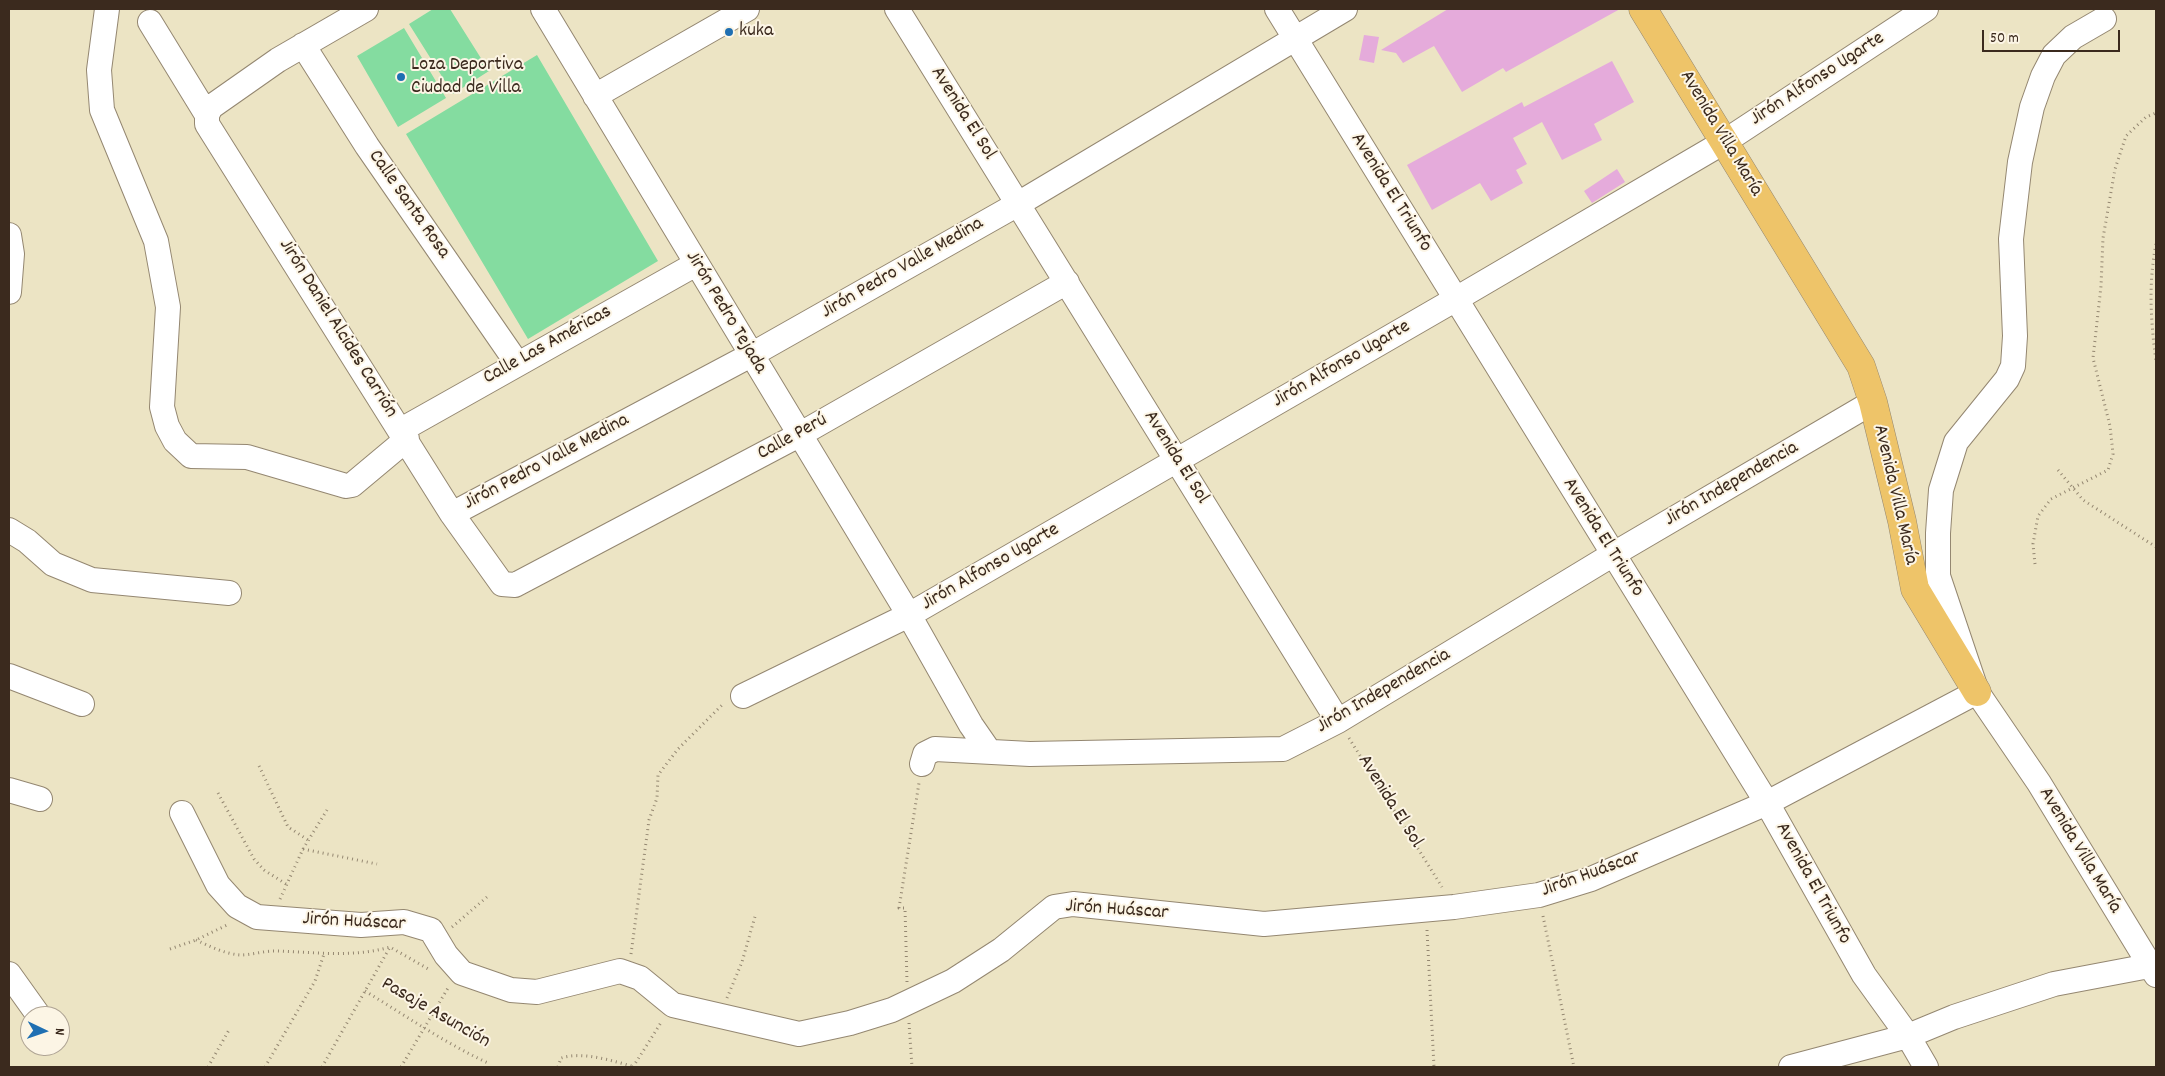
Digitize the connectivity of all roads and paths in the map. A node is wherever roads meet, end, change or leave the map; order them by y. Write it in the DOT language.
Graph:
graph roads {
  1 [pos="107,9"];
  2 [pos="366,9"];
  3 [pos="543,9"];
  4 [pos="747,9"];
  5 [pos="897,9"];
  6 [pos="1276,9"];
  7 [pos="1345,9"];
  8 [pos="1643,9"];
  9 [pos="1926,9"];
  10 [pos="2104,19"];
  11 [pos="150,22"];
  12 [pos="1295,38"];
  13 [pos="303,44"];
  14 [pos="595,96"];
  15 [pos="2156,112"];
  16 [pos="207,115"];
  17 [pos="1724,142"];
  18 [pos="1018,204"];
  19 [pos="9,235"];
  20 [pos="2156,244"];
  21 [pos="696,264"];
  22 [pos="1067,282"];
  23 [pos="9,292"];
  24 [pos="1456,300"];
  25 [pos="751,355"];
  26 [pos="2156,362"];
  27 [pos="517,363"];
  28 [pos="1873,402"];
  29 [pos="404,434"];
  30 [pos="799,435"];
  31 [pos="1177,460"];
  32 [pos="2058,470"];
  33 [pos="2073,490"];
  34 [pos="452,514"];
  35 [pos="9,530"];
  36 [pos="2156,547"];
  37 [pos="1612,555"];
  38 [pos="2035,564"];
  39 [pos="515,585"];
  40 [pos="228,593"];
  41 [pos="909,615"];
  42 [pos="9,676"];
  43 [pos="1977,692"];
  44 [pos="743,696"];
  45 [pos="82,704"];
  46 [pos="1338,721"];
  47 [pos="989,752"];
  48 [pos="922,764"];
  49 [pos="259,766"];
  50 [pos="9,790"];
  51 [pos="218,793"];
  52 [pos="40,800"];
  53 [pos="1767,803"];
  54 [pos="327,810"];
  55 [pos="182,813"];
  56 [pos="308,840"];
  57 [pos="303,849"];
  58 [pos="377,864"];
  59 [pos="286,884"];
  60 [pos="1539,895"];
  61 [pos="487,898"];
  62 [pos="1454,907"];
  63 [pos="1426,910"];
  64 [pos="756,913"];
  65 [pos="264,918"];
  66 [pos="430,930"];
  67 [pos="196,940"];
  68 [pos="390,947"];
  69 [pos="170,949"];
  70 [pos="324,954"];
  71 [pos="2153,971"];
  72 [pos="9,974"];
  73 [pos="436,974"];
  74 [pos="628,974"];
  75 [pos="452,983"];
  76 [pos="366,991"];
  77 [pos="908,1002"];
  78 [pos="673,1005"];
  79 [pos="32,1006"];
  80 [pos="719,1017"];
  81 [pos="425,1027"];
  82 [pos="228,1030"];
  83 [pos="1908,1036"];
  84 [pos="488,1063"];
  85 [pos="208,1067"];
  86 [pos="265,1067"];
  87 [pos="322,1067"];
  88 [pos="401,1067"];
  89 [pos="558,1067"];
  90 [pos="634,1067"];
  91 [pos="912,1067"];
  92 [pos="1434,1067"];
  93 [pos="1574,1067"];
  94 [pos="1791,1067"];
  95 [pos="1926,1067"];
  1 -- 29 [label="street, Calle Las Américas"];
  2 -- 13 [label="street"];
  3 -- 14 [label="street, Jirón Pedro Tejada"];
  4 -- 14 [label="street"];
  5 -- 18 [label="street, Avenida El Sol"];
  6 -- 12 [label="street, Avenida El Triunfo"];
  7 -- 12 [label="street, Jirón Pedro Valle Medina"];
  8 -- 17 [label="main road, Avenida Villa María"];
  9 -- 17 [label="street, Jirón Alfonso Ugarte"];
  10 -- 43 [label="street"];
  11 -- 16 [label="street, Jirón Daniel Alcides Carrión"];
  12 -- 18 [label="street, Jirón Pedro Valle Medina"];
  12 -- 24 [label="street, Avenida El Triunfo"];
  13 -- 16 [label="street"];
  13 -- 27 [label="street, Calle Santa Rosa"];
  14 -- 21 [label="street, Jirón Pedro Tejada"];
  15 -- 33 [label="path"];
  16 -- 29 [label="street, Jirón Daniel Alcides Carrión"];
  17 -- 24 [label="street, Jirón Alfonso Ugarte"];
  17 -- 28 [label="main road, Avenida Villa María"];
  18 -- 22 [label="street, Avenida El Sol"];
  18 -- 25 [label="street, Jirón Pedro Valle Medina"];
  19 -- 23 [label="street"];
  20 -- 26 [label="path"];
  21 -- 25 [label="street, Jirón Pedro Tejada"];
  21 -- 27 [label="street, Calle Las Américas"];
  22 -- 30 [label="street, Calle Perú"];
  22 -- 31 [label="street, Avenida El Sol"];
  24 -- 31 [label="street, Jirón Alfonso Ugarte"];
  24 -- 37 [label="street, Avenida El Triunfo"];
  25 -- 30 [label="street, Jirón Pedro Tejada"];
  25 -- 34 [label="street, Jirón Pedro Valle Medina"];
  27 -- 29 [label="street, Calle Las Américas"];
  28 -- 37 [label="street, Jirón Independencia"];
  28 -- 43 [label="main road, Avenida Villa María"];
  29 -- 34 [label="street, Jirón Daniel Alcides Carrión"];
  30 -- 39 [label="street, Calle Perú"];
  30 -- 41 [label="street, Jirón Pedro Tejada"];
  31 -- 41 [label="street, Jirón Alfonso Ugarte"];
  31 -- 46 [label="street, Avenida El Sol"];
  32 -- 33 [label="path"];
  33 -- 36 [label="path"];
  33 -- 38 [label="path"];
  34 -- 39 [label="street, Jirón Daniel Alcides Carrión"];
  35 -- 40 [label="street"];
  37 -- 46 [label="street, Jirón Independencia"];
  37 -- 53 [label="street, Avenida El Triunfo"];
  41 -- 44 [label="street, Jirón Alfonso Ugarte"];
  41 -- 47 [label="street"];
  42 -- 45 [label="street"];
  43 -- 53 [label="street, Jirón Huáscar"];
  43 -- 71 [label="street, Avenida Villa María"];
  44 -- 74 [label="path"];
  46 -- 47 [label="street, Jirón Independencia"];
  46 -- 62 [label="path, Avenida El Sol"];
  47 -- 48 [label="street, Jirón Independencia"];
  48 -- 77 [label="path"];
  49 -- 56 [label="path"];
  50 -- 52 [label="street"];
  51 -- 59 [label="path"];
  53 -- 60 [label="street, Jirón Huáscar"];
  53 -- 83 [label="street, Avenida El Triunfo"];
  54 -- 56 [label="path"];
  55 -- 65 [label="street"];
  56 -- 57 [label="path"];
  57 -- 58 [label="path"];
  57 -- 59 [label="path"];
  59 -- 65 [label="path"];
  60 -- 62 [label="street, Jirón Huáscar"];
  60 -- 93 [label="path"];
  61 -- 66 [label="path"];
  62 -- 63 [label="street, Jirón Huáscar"];
  63 -- 77 [label="street, Jirón Huáscar"];
  63 -- 92 [label="path"];
  64 -- 80 [label="path"];
  65 -- 66 [label="street, Jirón Huáscar"];
  65 -- 67 [label="path"];
  66 -- 74 [label="street, Jirón Huáscar"];
  67 -- 69 [label="path"];
  67 -- 70 [label="path"];
  68 -- 70 [label="path"];
  68 -- 73 [label="path"];
  68 -- 76 [label="path"];
  70 -- 86 [label="path"];
  71 -- 83 [label="street"];
  72 -- 79 [label="street"];
  74 -- 78 [label="street, Jirón Huáscar"];
  75 -- 81 [label="path"];
  76 -- 81 [label="path, Pasaje Asunción"];
  76 -- 87 [label="path"];
  77 -- 80 [label="street, Jirón Huáscar"];
  77 -- 91 [label="path"];
  78 -- 80 [label="street, Jirón Huáscar"];
  78 -- 90 [label="path"];
  81 -- 84 [label="path, Pasaje Asunción"];
  81 -- 88 [label="path"];
  82 -- 85 [label="path"];
  83 -- 94 [label="street"];
  83 -- 95 [label="street, Avenida El Triunfo"];
  89 -- 90 [label="path"];
}
